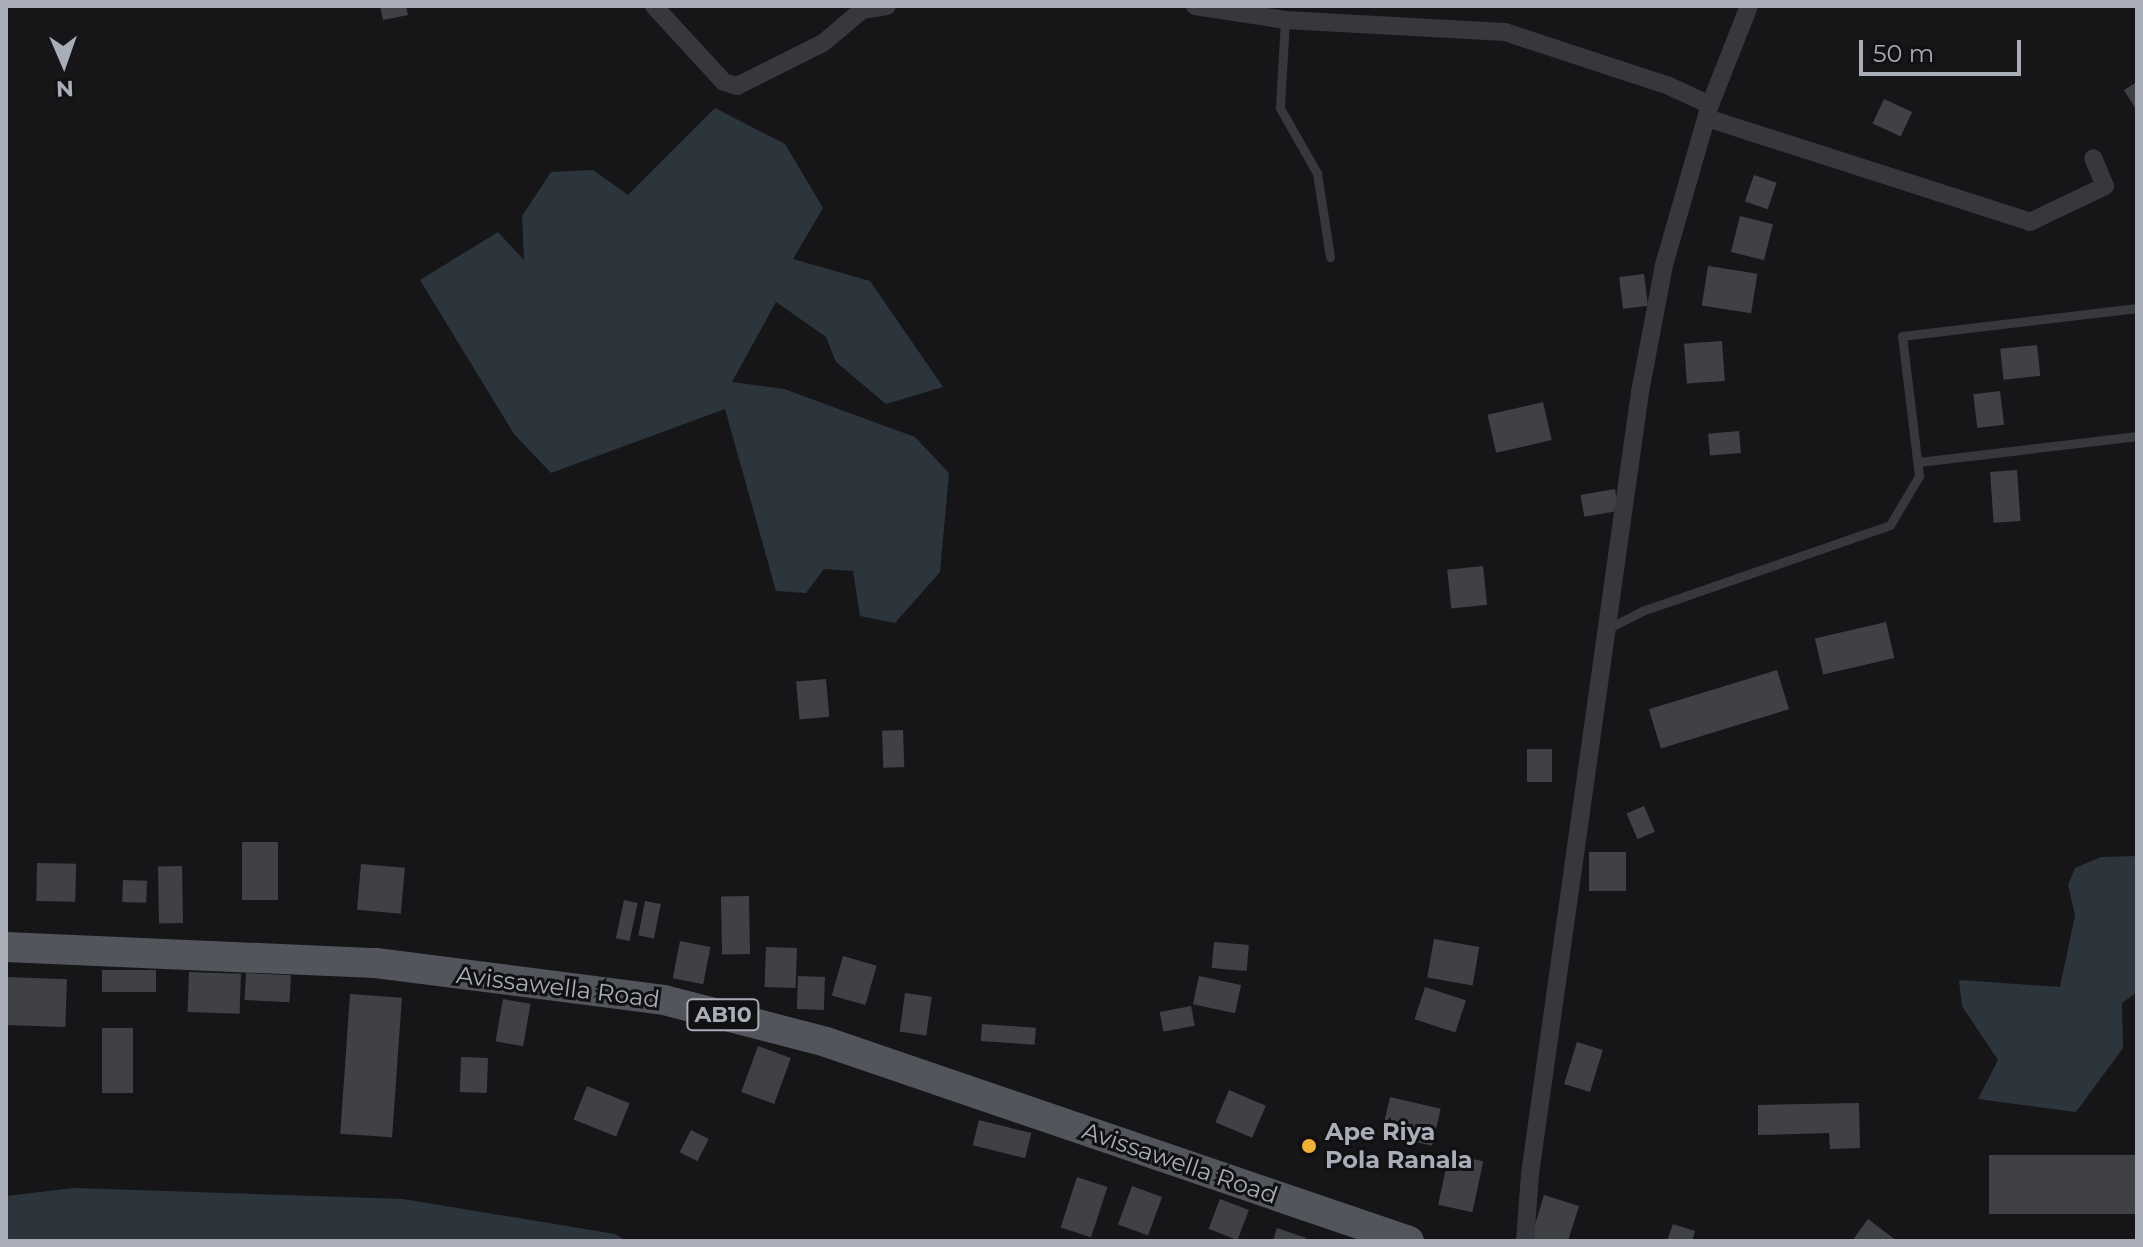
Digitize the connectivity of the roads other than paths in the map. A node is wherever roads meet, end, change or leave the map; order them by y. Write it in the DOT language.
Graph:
graph roads {
  1 [pos="654,6"];
  2 [pos="887,6"];
  3 [pos="1195,6"];
  4 [pos="1749,6"];
  5 [pos="1285,20"];
  6 [pos="1708,112"];
  7 [pos="2093,158"];
  8 [pos="1330,257"];
  9 [pos="2137,308"];
  10 [pos="2137,436"];
  11 [pos="1919,462"];
  12 [pos="1609,628"];
  13 [pos="6,947"];
  14 [pos="1409,1241"];
  15 [pos="1525,1241"];
  1 -- 2 [label="street"];
  3 -- 5 [label="street"];
  4 -- 6 [label="street"];
  5 -- 6 [label="street"];
  5 -- 8 [label="lane"];
  6 -- 7 [label="street"];
  6 -- 12 [label="street"];
  9 -- 11 [label="lane"];
  10 -- 11 [label="lane"];
  11 -- 12 [label="lane"];
  12 -- 15 [label="street"];
  13 -- 14 [label="main road, Avissawella Road / AB10"];
}
